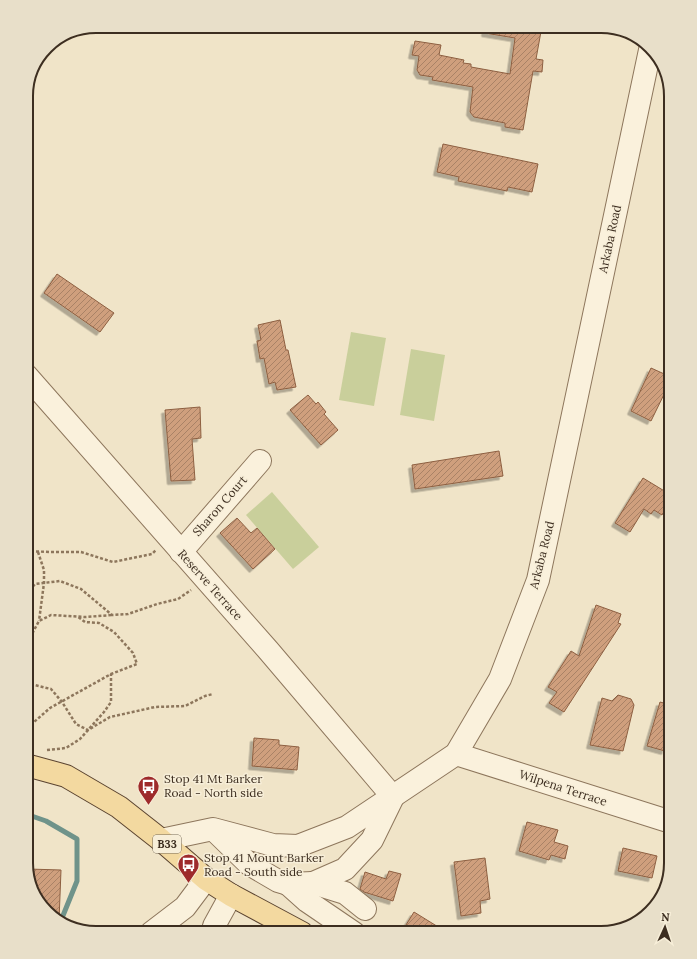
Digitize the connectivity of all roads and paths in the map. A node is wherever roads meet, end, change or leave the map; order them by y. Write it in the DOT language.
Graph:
graph roads {
  1 [pos="649,55"];
  2 [pos="33,383"];
  3 [pos="260,461"];
  4 [pos="175,545"];
  5 [pos="33,552"];
  6 [pos="38,552"];
  7 [pos="206,580"];
  8 [pos="44,583"];
  9 [pos="33,586"];
  10 [pos="112,615"];
  11 [pos="77,616"];
  12 [pos="39,621"];
  13 [pos="33,636"];
  14 [pos="111,674"];
  15 [pos="33,684"];
  16 [pos="213,694"];
  17 [pos="62,702"];
  18 [pos="33,723"];
  19 [pos="88,730"];
  20 [pos="43,751"];
  21 [pos="456,754"];
  22 [pos="33,767"];
  23 [pos="393,797"];
  24 [pos="664,820"];
  25 [pos="213,829"];
  26 [pos="161,840"];
  27 [pos="206,879"];
  28 [pos="313,883"];
  29 [pos="288,884"];
  30 [pos="231,895"];
  31 [pos="365,909"];
  32 [pos="160,926"];
  33 [pos="214,926"];
  34 [pos="289,926"];
  35 [pos="344,926"];
  1 -- 21 [label="street, Arkaba Road"];
  2 -- 4 [label="street, Reserve Terrace"];
  3 -- 4 [label="street, Sharon Court"];
  4 -- 6 [label="path"];
  4 -- 7 [label="street, Reserve Terrace"];
  5 -- 6 [label="path"];
  6 -- 8 [label="path"];
  7 -- 10 [label="path"];
  7 -- 23 [label="street, Reserve Terrace"];
  8 -- 9 [label="path"];
  8 -- 10 [label="path"];
  8 -- 12 [label="path"];
  10 -- 11 [label="path"];
  11 -- 12 [label="path"];
  11 -- 14 [label="path"];
  12 -- 13 [label="path"];
  14 -- 17 [label="path"];
  14 -- 19 [label="path"];
  15 -- 17 [label="path"];
  16 -- 19 [label="path"];
  17 -- 18 [label="path"];
  17 -- 19 [label="path"];
  19 -- 20 [label="path"];
  21 -- 23 [label="street, Arkaba Road"];
  21 -- 24 [label="street, Wilpena Terrace"];
  22 -- 26 [label="main road, B33"];
  23 -- 25 [label="street, Arkaba Road"];
  23 -- 28 [label="street"];
  25 -- 26 [label="street, Arkaba Road"];
  25 -- 29 [label="street"];
  26 -- 27 [label="main road, B33"];
  27 -- 30 [label="main road, B33"];
  27 -- 32 [label="street"];
  28 -- 29 [label="street"];
  28 -- 31 [label="street"];
  29 -- 35 [label="street"];
  30 -- 33 [label="street"];
  30 -- 34 [label="main road, B33"];
}
